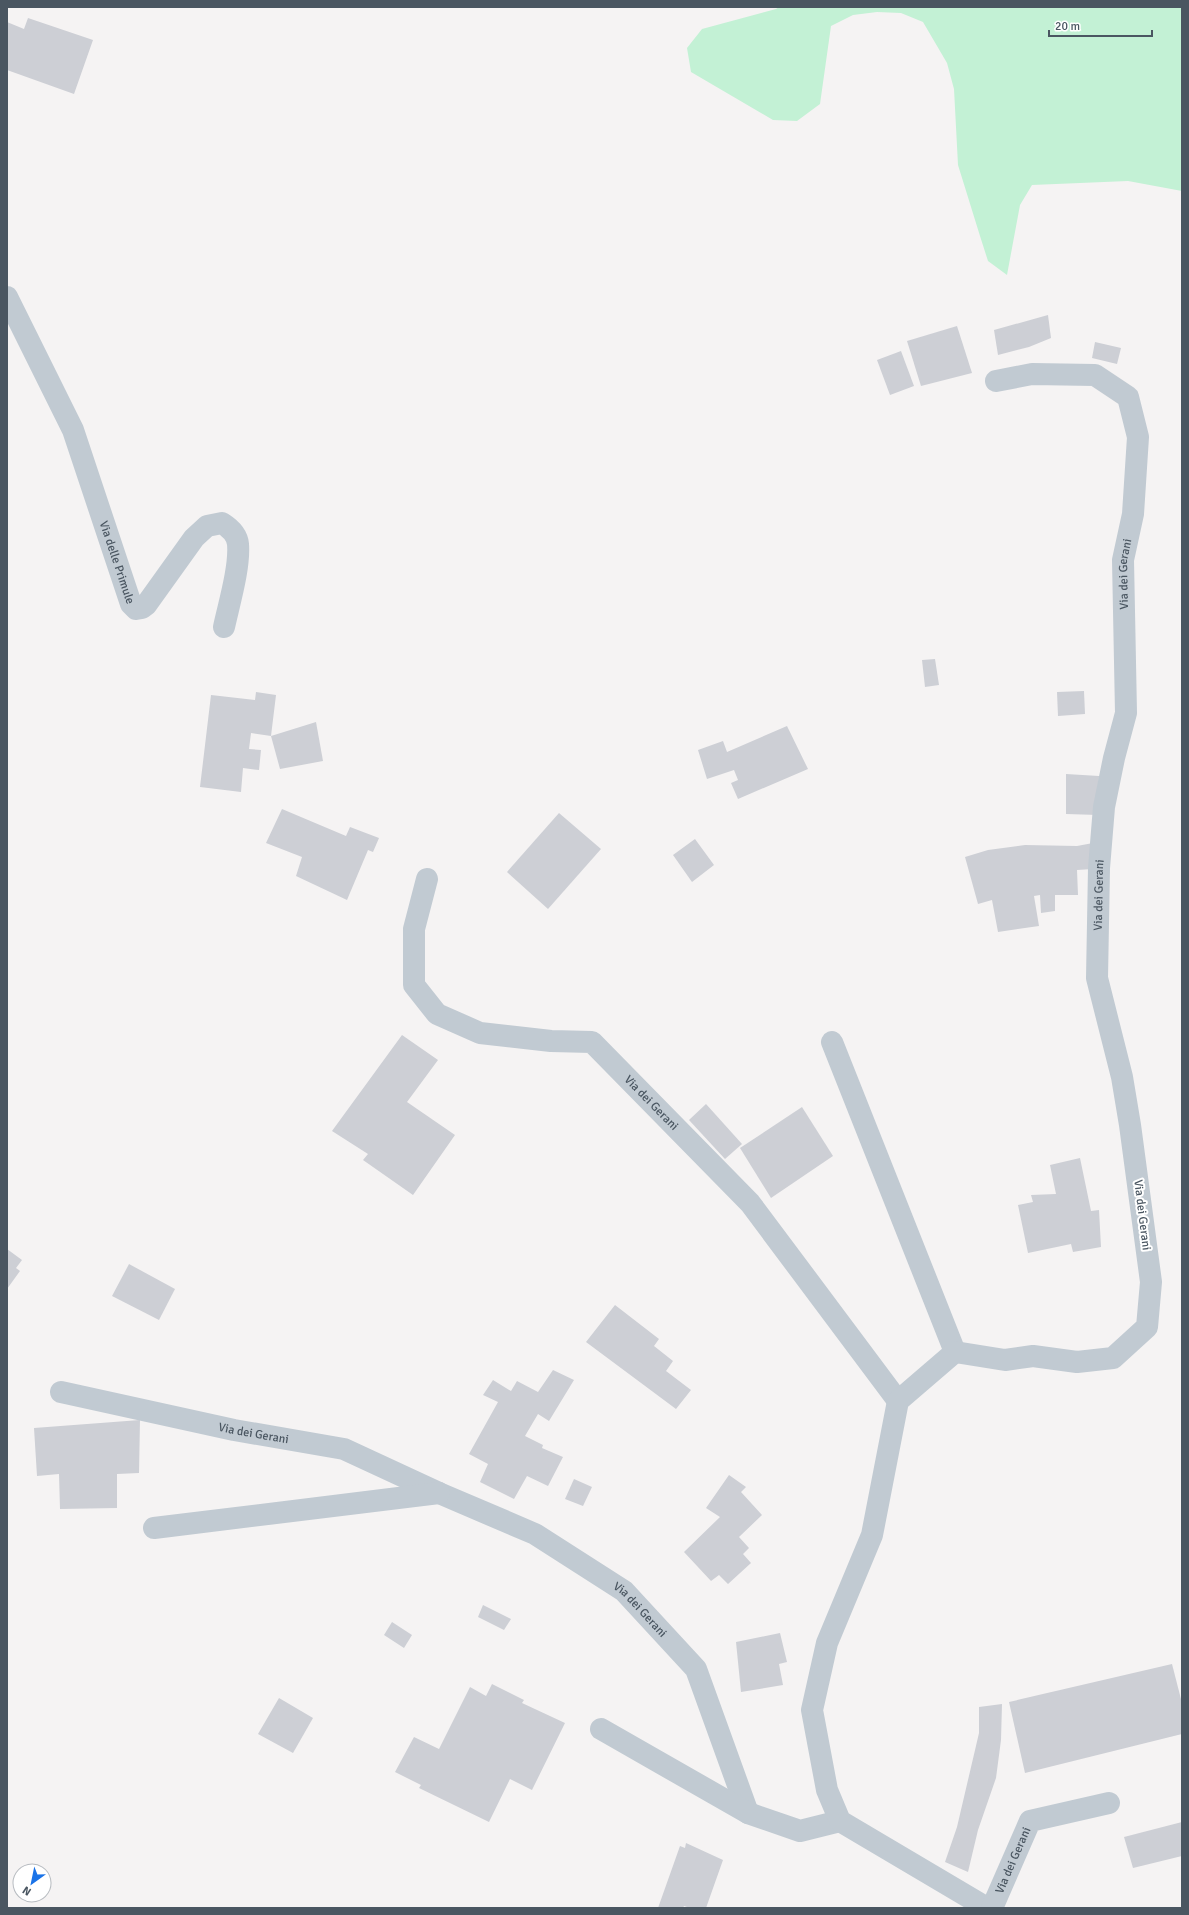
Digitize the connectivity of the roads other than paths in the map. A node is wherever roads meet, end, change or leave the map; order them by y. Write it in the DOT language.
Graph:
graph roads {
  1 [pos="7,296"];
  2 [pos="996,381"];
  3 [pos="224,626"];
  4 [pos="427,879"];
  5 [pos="832,1042"];
  6 [pos="955,1352"];
  7 [pos="60,1392"];
  8 [pos="898,1402"];
  9 [pos="439,1493"];
  10 [pos="154,1528"];
  11 [pos="601,1729"];
  12 [pos="1109,1803"];
  13 [pos="748,1813"];
  14 [pos="840,1821"];
  15 [pos="987,1908"];
  16 [pos="992,1908"];
  1 -- 3 [label="street, Via delle Primule"];
  2 -- 6 [label="street, Via dei Gerani"];
  4 -- 8 [label="street, Via dei Gerani"];
  5 -- 6 [label="street"];
  6 -- 8 [label="street"];
  7 -- 9 [label="street, Via dei Gerani"];
  8 -- 14 [label="street"];
  9 -- 10 [label="street"];
  9 -- 13 [label="street, Via dei Gerani"];
  11 -- 13 [label="street"];
  12 -- 16 [label="street, Via dei Gerani"];
  13 -- 14 [label="street"];
  14 -- 15 [label="street, Via dei Gerani"];
}
